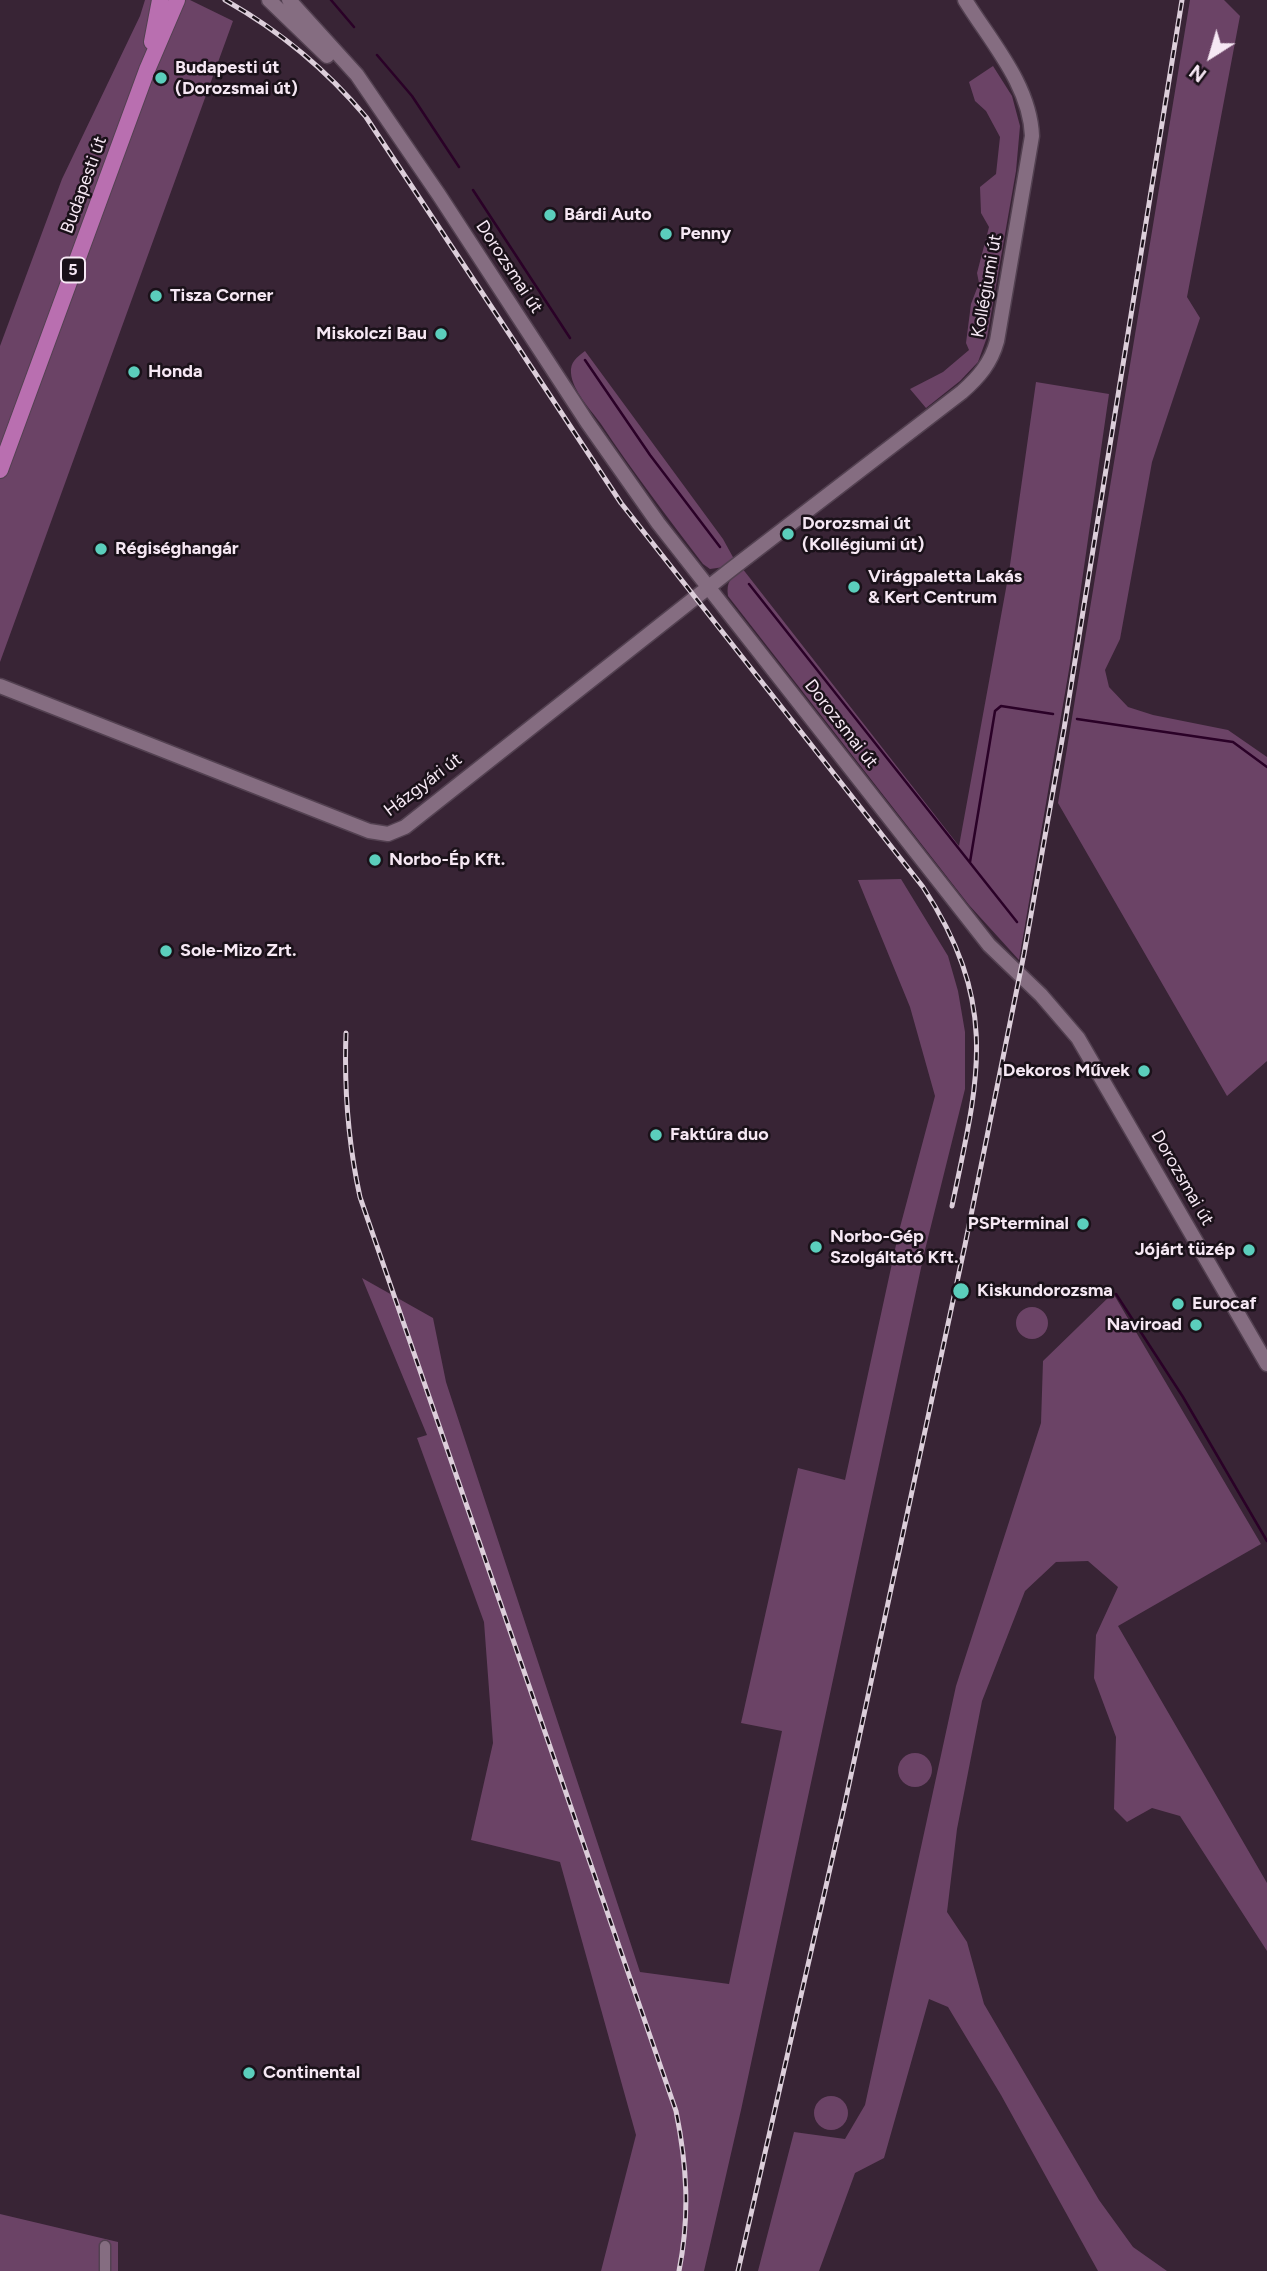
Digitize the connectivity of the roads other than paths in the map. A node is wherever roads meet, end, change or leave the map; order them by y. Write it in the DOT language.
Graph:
graph roads {
  1 [pos="160,0"];
  2 [pos="177,0"];
  3 [pos="269,0"];
  4 [pos="289,0"];
  5 [pos="965,0"];
  6 [pos="147,70"];
  7 [pos="381,108"];
  8 [pos="0,470"];
  9 [pos="709,588"];
  10 [pos="0,687"];
  11 [pos="1267,1364"];
  12 [pos="105,2246"];
  13 [pos="105,2271"];
  1 -- 6 [label="main road, Budapesti út / 5"];
  2 -- 6 [label="main road, Budapesti út / 5"];
  3 -- 7 [label="main road, Dorozsmai út"];
  4 -- 7 [label="main road, Dorozsmai út"];
  5 -- 9 [label="main road, Kollégiumi út"];
  6 -- 8 [label="main road, Budapesti út / 5"];
  7 -- 9 [label="main road, Dorozsmai út"];
  9 -- 10 [label="main road, Házgyári út"];
  9 -- 11 [label="main road, Dorozsmai út"];
  12 -- 13 [label="street"];
}
